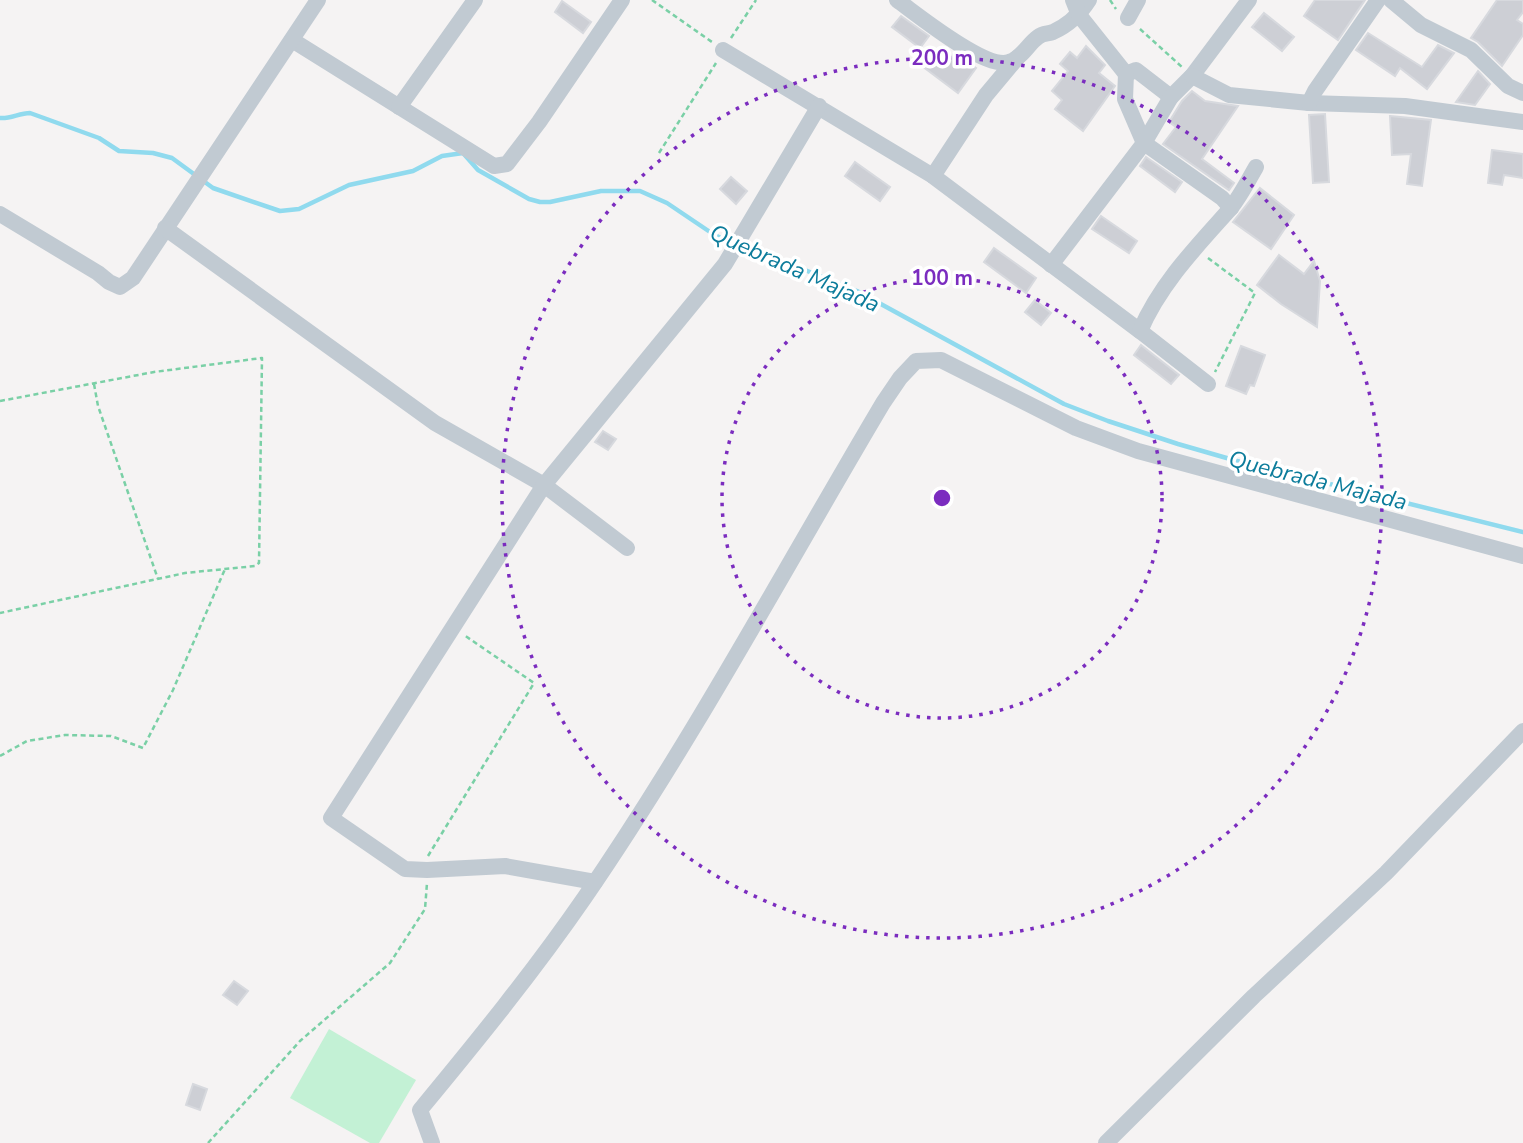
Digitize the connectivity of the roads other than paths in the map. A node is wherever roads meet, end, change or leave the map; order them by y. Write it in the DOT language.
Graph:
graph roads {
  1 [pos="318,0"];
  2 [pos="475,0"];
  3 [pos="622,0"];
  4 [pos="897,0"];
  5 [pos="1089,0"];
  6 [pos="1138,0"];
  7 [pos="1249,0"];
  8 [pos="1378,0"];
  9 [pos="1391,0"];
  10 [pos="1076,8"];
  11 [pos="1128,18"];
  12 [pos="292,40"];
  13 [pos="723,50"];
  14 [pos="1017,58"];
  15 [pos="1126,74"];
  16 [pos="1192,76"];
  17 [pos="1523,93"];
  18 [pos="1171,97"];
  19 [pos="1309,103"];
  20 [pos="819,106"];
  21 [pos="399,107"];
  22 [pos="1523,122"];
  23 [pos="1144,143"];
  24 [pos="1256,167"];
  25 [pos="933,176"];
  26 [pos="1231,208"];
  27 [pos="0,214"];
  28 [pos="165,228"];
  29 [pos="1051,265"];
  30 [pos="1140,331"];
  31 [pos="1208,384"];
  32 [pos="544,485"];
  33 [pos="627,548"];
  34 [pos="1523,556"];
  35 [pos="1523,731"];
  36 [pos="595,883"];
  37 [pos="432,1143"];
  38 [pos="1106,1143"];
  1 -- 12 [label="street"];
  2 -- 21 [label="street"];
  3 -- 21 [label="street"];
  4 -- 14 [label="street"];
  5 -- 10 [label="street"];
  6 -- 11 [label="street"];
  7 -- 16 [label="street"];
  8 -- 19 [label="street"];
  9 -- 17 [label="street"];
  10 -- 14 [label="street"];
  10 -- 15 [label="street"];
  12 -- 21 [label="street"];
  12 -- 28 [label="street"];
  13 -- 20 [label="street"];
  14 -- 25 [label="street"];
  15 -- 18 [label="street"];
  15 -- 23 [label="street"];
  16 -- 18 [label="street"];
  16 -- 19 [label="street"];
  18 -- 23 [label="street"];
  19 -- 22 [label="street"];
  20 -- 25 [label="street"];
  20 -- 32 [label="street"];
  23 -- 26 [label="street"];
  23 -- 29 [label="street"];
  24 -- 26 [label="street"];
  25 -- 29 [label="street"];
  26 -- 30 [label="street"];
  27 -- 28 [label="street"];
  28 -- 32 [label="street"];
  29 -- 30 [label="street"];
  30 -- 31 [label="street"];
  32 -- 33 [label="street"];
  32 -- 36 [label="street"];
  34 -- 36 [label="street"];
  35 -- 38 [label="street"];
  36 -- 37 [label="street"];
}
